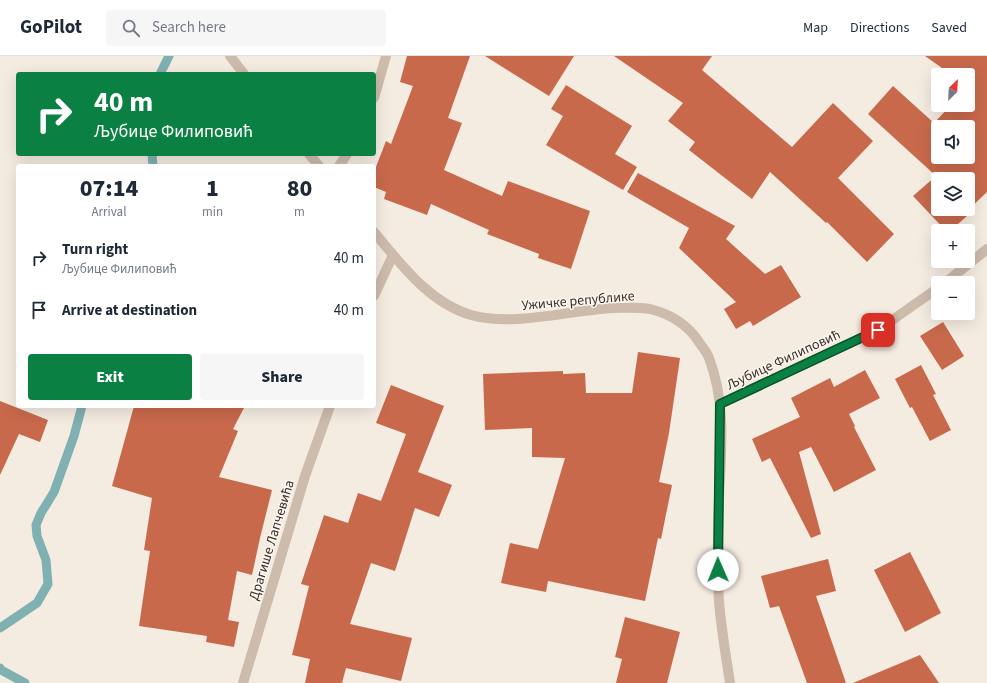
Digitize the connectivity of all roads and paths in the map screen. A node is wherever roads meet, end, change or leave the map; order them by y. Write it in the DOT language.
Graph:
graph roads {
  1 [pos="230,56"];
  2 [pos="386,56"];
  3 [pos="242,72"];
  4 [pos="376,91"];
  5 [pos="311,156"];
  6 [pos="318,164"];
  7 [pos="376,234"];
  8 [pos="987,249"];
  9 [pos="393,255"];
  10 [pos="954,276"];
  11 [pos="376,292"];
  12 [pos="931,293"];
  13 [pos="720,404"];
  14 [pos="329,408"];
  15 [pos="243,683"];
  16 [pos="730,683"];
  1 -- 3 [label="street"];
  2 -- 4 [label="street"];
  5 -- 6 [label="street"];
  7 -- 9 [label="street, Ужичке републике"];
  8 -- 10 [label="street"];
  9 -- 11 [label="street"];
  9 -- 13 [label="street, Ужичке републике"];
  12 -- 13 [label="street, Љубице Филиповић"];
  13 -- 16 [label="street, Ужичке републике"];
  14 -- 15 [label="street, Драгише Лапчевића"];
}
